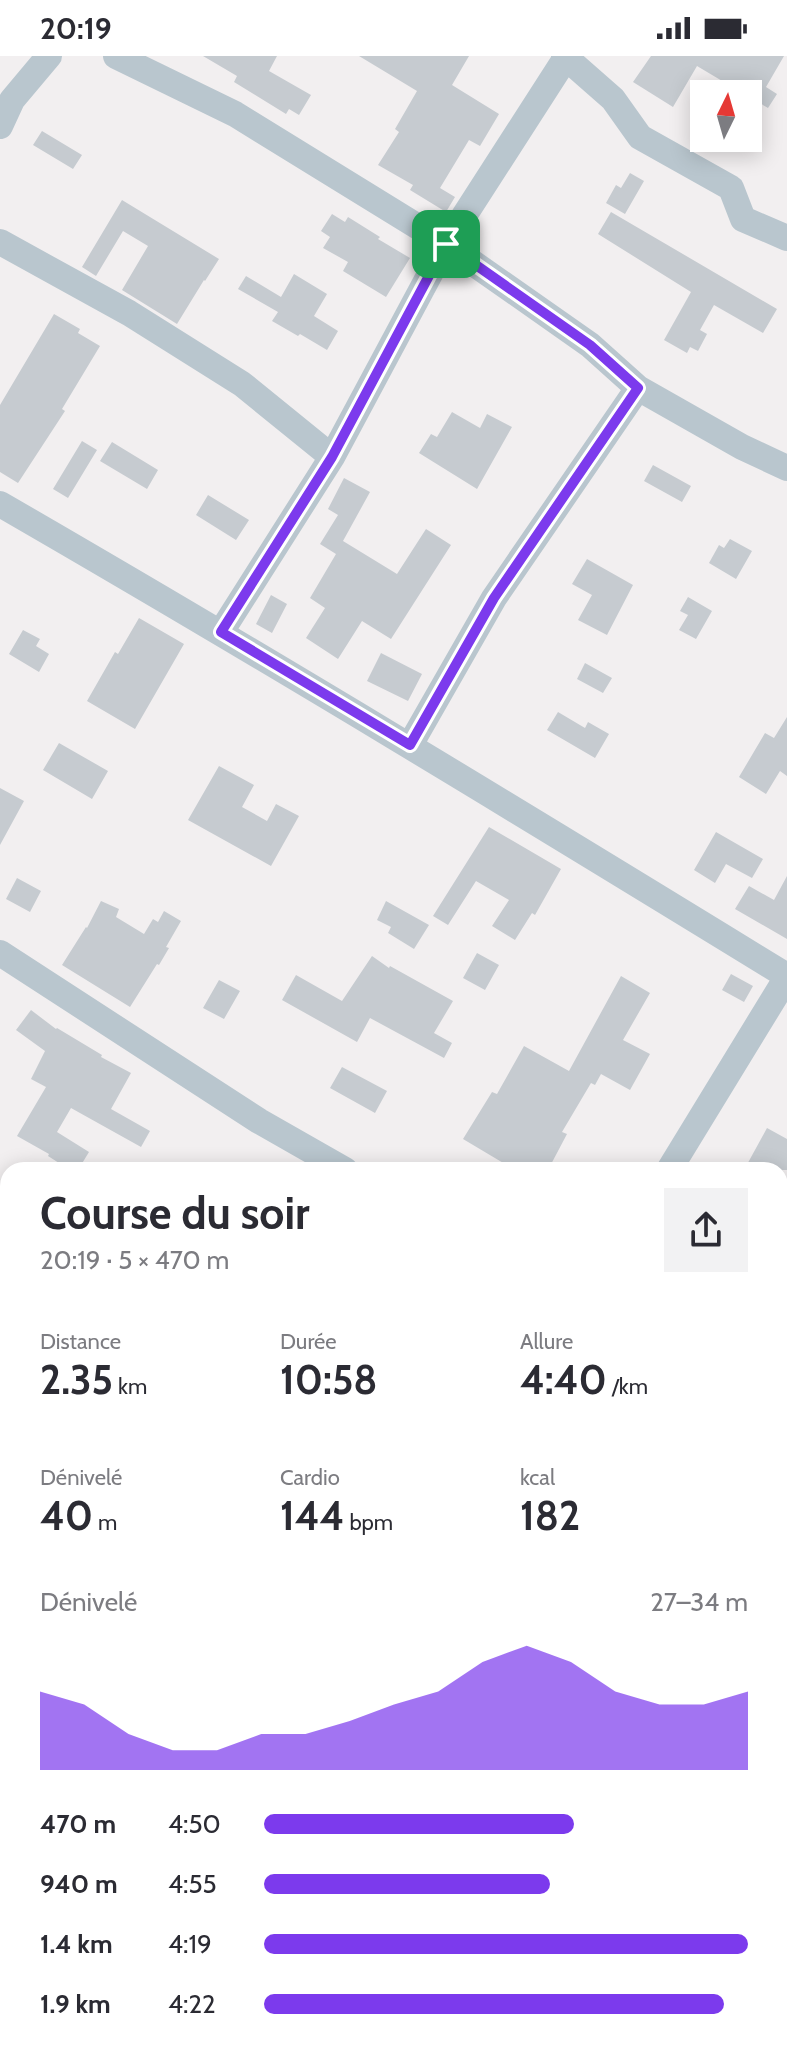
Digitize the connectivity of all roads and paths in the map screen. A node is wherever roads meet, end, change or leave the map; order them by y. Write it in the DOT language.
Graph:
graph roads {
  1 [pos="49,56"];
  2 [pos="116,56"];
  3 [pos="566,56"];
  4 [pos="0,126"];
  5 [pos="787,238"];
  6 [pos="0,242"];
  7 [pos="446,244"];
  8 [pos="638,388"];
  9 [pos="332,457"];
  10 [pos="787,468"];
  11 [pos="0,504"];
  12 [pos="221,632"];
  13 [pos="410,745"];
  14 [pos="0,953"];
  15 [pos="787,977"];
  16 [pos="331,1162"];
  17 [pos="674,1162"];
  1 -- 4 [label="street"];
  2 -- 7 [label="street"];
  3 -- 5 [label="street"];
  3 -- 7 [label="street"];
  6 -- 9 [label="street"];
  7 -- 8 [label="street"];
  7 -- 9 [label="street"];
  8 -- 10 [label="street"];
  8 -- 13 [label="street"];
  9 -- 12 [label="street"];
  11 -- 12 [label="street"];
  12 -- 13 [label="street"];
  13 -- 15 [label="street"];
  14 -- 16 [label="street"];
  15 -- 17 [label="street"];
}
